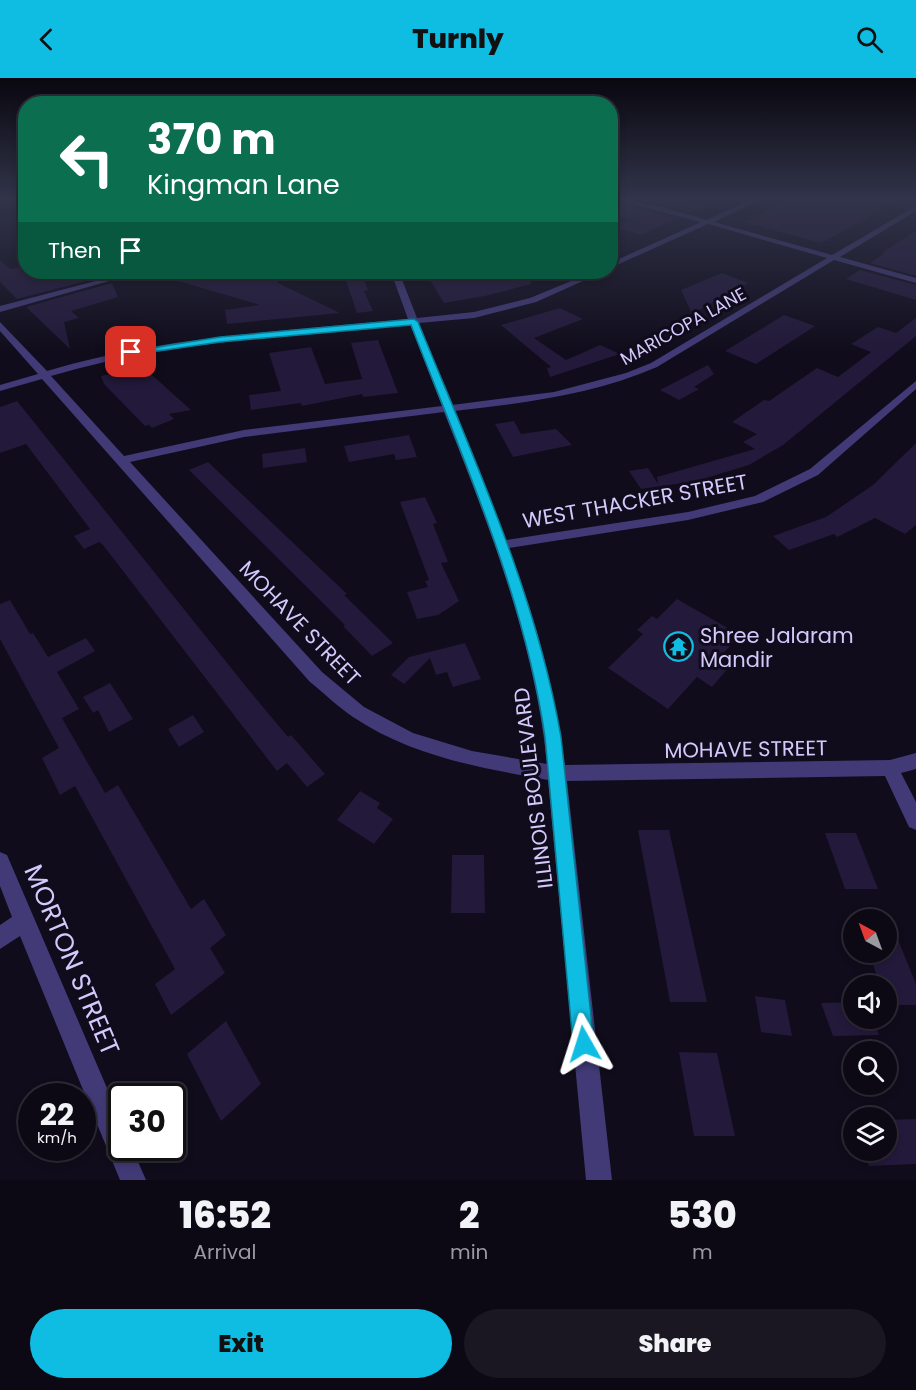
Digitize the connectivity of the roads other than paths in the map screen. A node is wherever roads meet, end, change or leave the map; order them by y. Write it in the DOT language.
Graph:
graph roads {
  1 [pos="647,249"];
  2 [pos="804,249"];
  3 [pos="848,249"];
  4 [pos="834,258"];
  5 [pos="618,262"];
  6 [pos="111,279"];
  7 [pos="398,279"];
  8 [pos="582,279"];
  9 [pos="916,281"];
  10 [pos="0,309"];
  11 [pos="414,322"];
  12 [pos="0,325"];
  13 [pos="44,374"];
  14 [pos="916,384"];
  15 [pos="0,388"];
  16 [pos="447,409"];
  17 [pos="123,460"];
  18 [pos="502,545"];
  19 [pos="916,761"];
  20 [pos="890,768"];
  21 [pos="555,773"];
  22 [pos="916,821"];
  23 [pos="0,862"];
  24 [pos="24,921"];
  25 [pos="0,938"];
  26 [pos="134,1180"];
  27 [pos="599,1180"];
  1 -- 5 [label="street"];
  2 -- 4 [label="street"];
  3 -- 4 [label="street, MARICOPA LANE"];
  4 -- 9 [label="street"];
  4 -- 16 [label="street, MARICOPA LANE"];
  6 -- 10 [label="street"];
  7 -- 11 [label="street, ILLINOIS BOULEVARD"];
  8 -- 11 [label="street"];
  11 -- 13 [label="street"];
  11 -- 16 [label="street, ILLINOIS BOULEVARD"];
  12 -- 13 [label="street, MOHAVE STREET"];
  13 -- 15 [label="street"];
  13 -- 17 [label="street, MOHAVE STREET"];
  14 -- 18 [label="street, WEST THACKER STREET"];
  16 -- 17 [label="street, MARICOPA LANE"];
  16 -- 18 [label="street, ILLINOIS BOULEVARD"];
  17 -- 21 [label="street, MOHAVE STREET"];
  18 -- 21 [label="street, ILLINOIS BOULEVARD"];
  19 -- 20 [label="street, MOHAVE STREET"];
  20 -- 21 [label="street, MOHAVE STREET"];
  20 -- 22 [label="street"];
  21 -- 27 [label="street, ILLINOIS BOULEVARD"];
  23 -- 24 [label="street, MORTON STREET"];
  24 -- 25 [label="street"];
  24 -- 26 [label="street, MORTON STREET"];
}
